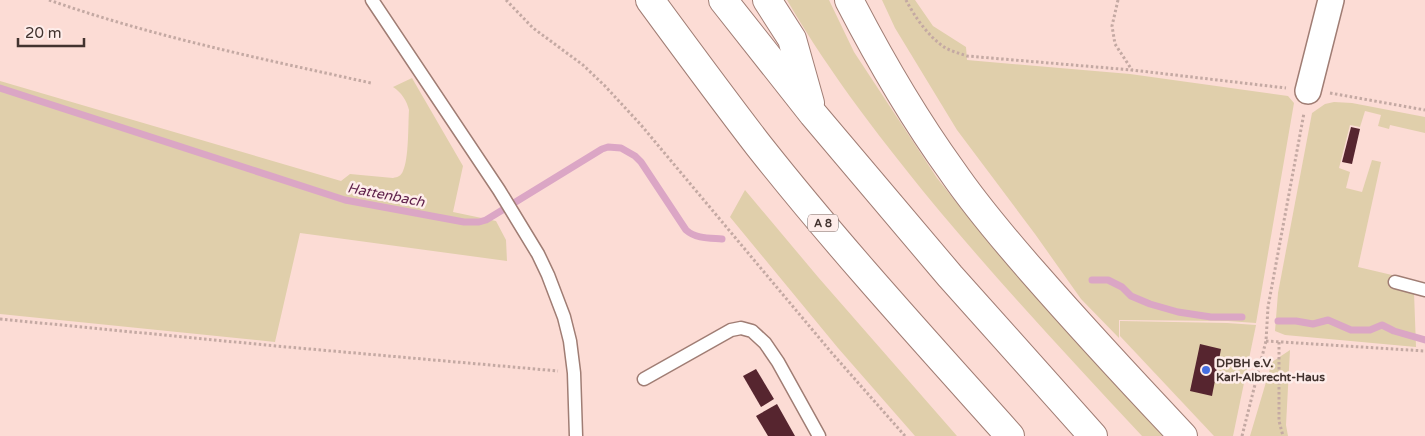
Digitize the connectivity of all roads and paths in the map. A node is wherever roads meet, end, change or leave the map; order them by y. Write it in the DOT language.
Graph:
graph roads {
  1 [pos="49,0"];
  2 [pos="372,0"];
  3 [pos="506,0"];
  4 [pos="650,0"];
  5 [pos="723,0"];
  6 [pos="767,0"];
  7 [pos="849,0"];
  8 [pos="906,0"];
  9 [pos="1118,0"];
  10 [pos="1331,0"];
  11 [pos="1132,70"];
  12 [pos="371,84"];
  13 [pos="1308,90"];
  14 [pos="1425,110"];
  15 [pos="813,114"];
  16 [pos="1395,282"];
  17 [pos="1425,290"];
  18 [pos="0,318"];
  19 [pos="1266,340"];
  20 [pos="1279,342"];
  21 [pos="1425,351"];
  22 [pos="574,373"];
  23 [pos="644,379"];
  24 [pos="576,436"];
  25 [pos="819,436"];
  26 [pos="905,436"];
  27 [pos="1010,436"];
  28 [pos="1092,436"];
  29 [pos="1183,436"];
  30 [pos="1242,436"];
  31 [pos="1282,436"];
  1 -- 12 [label="path"];
  2 -- 22 [label="lane"];
  3 -- 26 [label="path"];
  4 -- 27 [label="highway, A 8"];
  5 -- 15 [label="highway"];
  6 -- 15 [label="highway"];
  7 -- 29 [label="highway"];
  8 -- 11 [label="path"];
  9 -- 11 [label="path"];
  10 -- 13 [label="street"];
  11 -- 13 [label="path"];
  13 -- 14 [label="path"];
  13 -- 19 [label="path"];
  15 -- 28 [label="highway"];
  16 -- 17 [label="lane"];
  18 -- 22 [label="path"];
  19 -- 20 [label="path"];
  19 -- 30 [label="path"];
  20 -- 21 [label="path"];
  20 -- 31 [label="path"];
  22 -- 24 [label="lane"];
  23 -- 25 [label="lane"];
}
